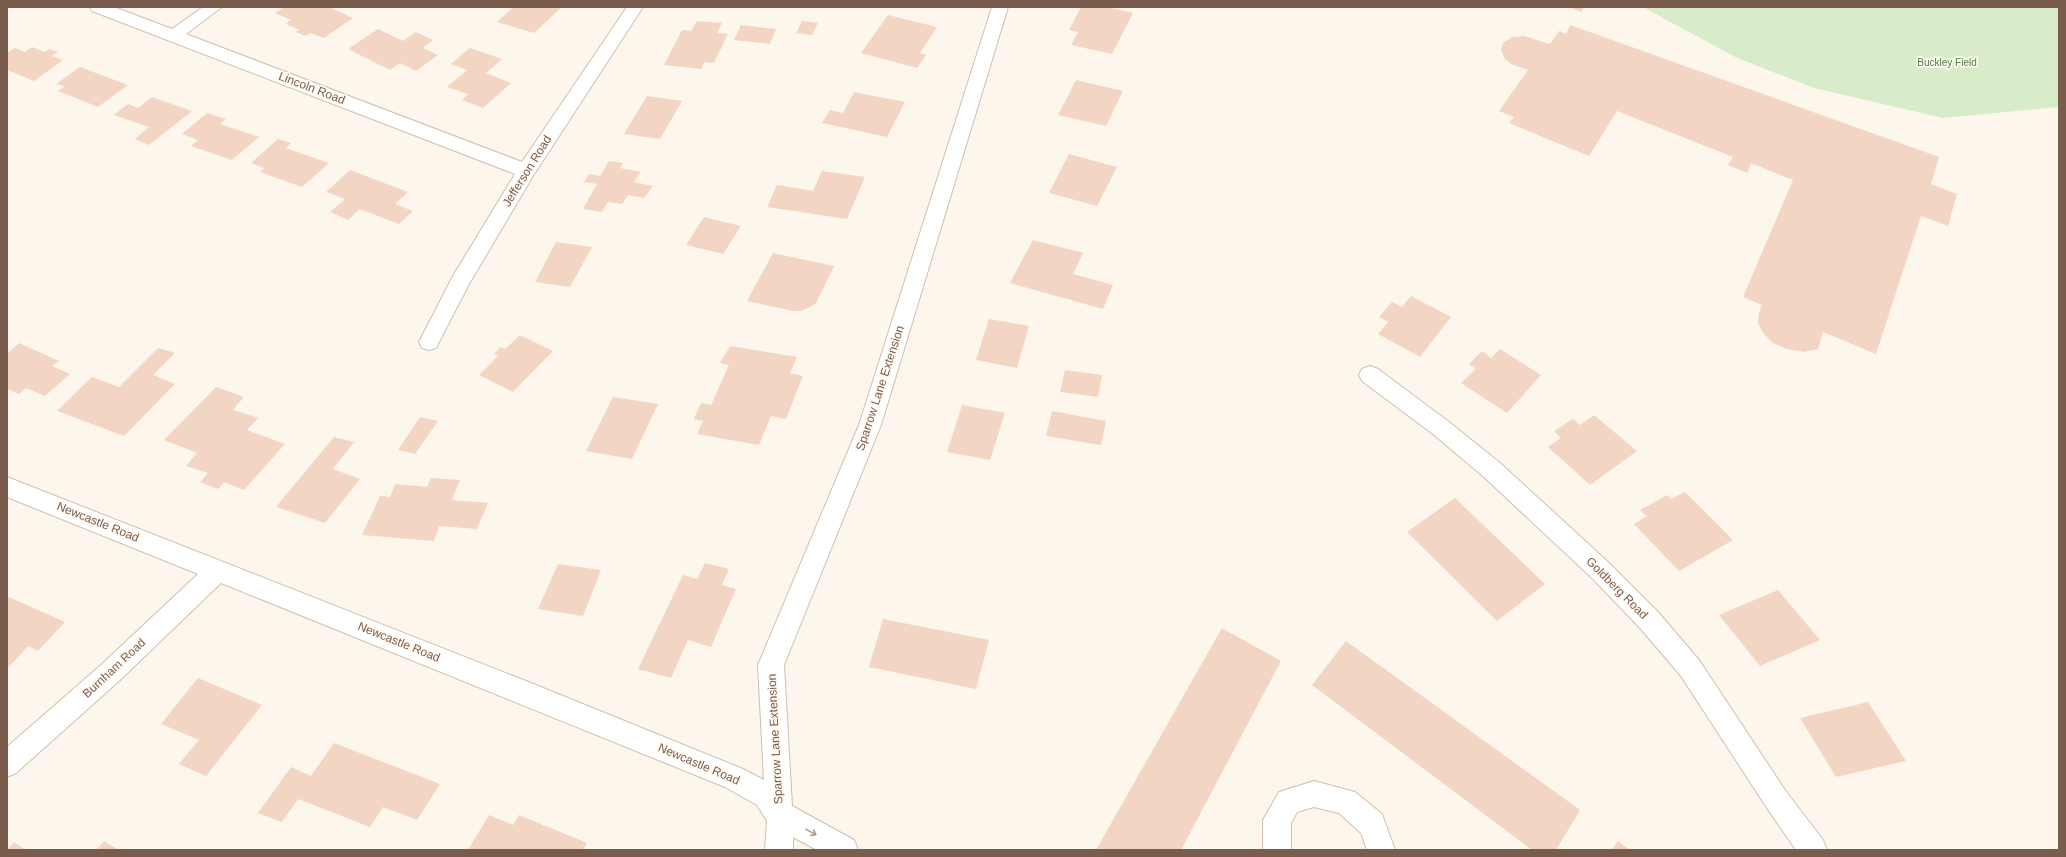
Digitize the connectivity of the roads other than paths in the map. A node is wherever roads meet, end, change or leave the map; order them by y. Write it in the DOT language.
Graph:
graph roads {
  1 [pos="98,7"];
  2 [pos="214,7"];
  3 [pos="636,7"];
  4 [pos="1000,7"];
  5 [pos="174,35"];
  6 [pos="526,171"];
  7 [pos="429,342"];
  8 [pos="1370,375"];
  9 [pos="7,487"];
  10 [pos="218,570"];
  11 [pos="7,764"];
  12 [pos="779,814"];
  13 [pos="779,850"];
  14 [pos="844,850"];
  15 [pos="1277,850"];
  16 [pos="1381,850"];
  17 [pos="1813,850"];
  1 -- 5 [label="street, Lincoln Road"];
  2 -- 5 [label="street"];
  3 -- 6 [label="street, Jefferson Road"];
  4 -- 12 [label="street, Sparrow Lane Extension"];
  5 -- 6 [label="street, Lincoln Road"];
  6 -- 7 [label="street, Jefferson Road"];
  8 -- 17 [label="street, Goldberg Road"];
  9 -- 10 [label="street, Newcastle Road"];
  10 -- 11 [label="street, Burnham Road"];
  10 -- 12 [label="street, Newcastle Road"];
  12 -- 13 [label="street, Sparrow Lane Extension"];
  12 -- 14 [label="street, one-way"];
  15 -- 16 [label="street"];
}
